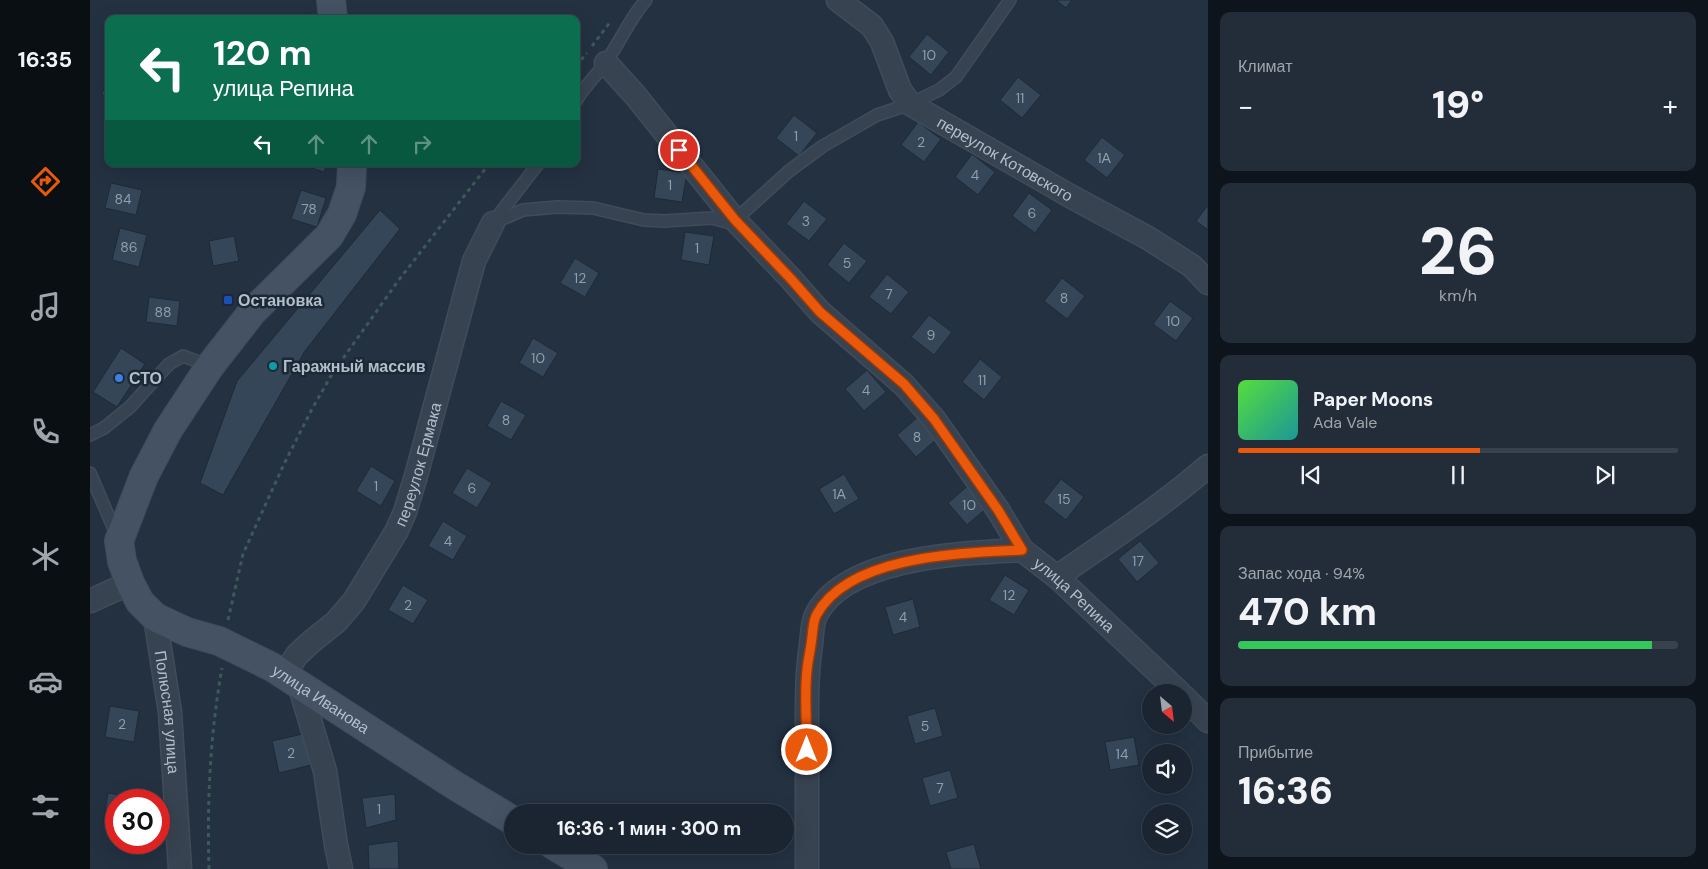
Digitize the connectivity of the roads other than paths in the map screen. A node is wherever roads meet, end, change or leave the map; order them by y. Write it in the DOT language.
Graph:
graph roads {
  1 [pos="331,0"];
  2 [pos="646,0"];
  3 [pos="838,0"];
  4 [pos="1010,0"];
  5 [pos="333,15"];
  6 [pos="606,63"];
  7 [pos="580,95"];
  8 [pos="910,104"];
  9 [pos="352,167"];
  10 [pos="536,167"];
  11 [pos="493,223"];
  12 [pos="737,223"];
  13 [pos="1208,283"];
  14 [pos="210,366"];
  15 [pos="90,435"];
  16 [pos="1208,466"];
  17 [pos="90,473"];
  18 [pos="119,541"];
  19 [pos="1022,550"];
  20 [pos="1057,577"];
  21 [pos="130,583"];
  22 [pos="90,601"];
  23 [pos="155,617"];
  24 [pos="292,679"];
  25 [pos="1171,684"];
  26 [pos="1192,705"];
  27 [pos="1208,721"];
  28 [pos="504,815"];
  29 [pos="568,854"];
  30 [pos="180,869"];
  31 [pos="341,869"];
  32 [pos="592,869"];
  33 [pos="807,869"];
  1 -- 5 [label="street"];
  2 -- 6 [label="lane"];
  3 -- 8 [label="street, переулок Котовского"];
  4 -- 8 [label="lane"];
  6 -- 7 [label="lane"];
  6 -- 12 [label="street, улица Репина"];
  8 -- 12 [label="lane"];
  8 -- 13 [label="street, переулок Котовского"];
  9 -- 14 [label="street"];
  10 -- 11 [label="lane"];
  11 -- 12 [label="lane"];
  11 -- 24 [label="street, переулок Ермака"];
  12 -- 19 [label="street, улица Репина"];
  14 -- 15 [label="lane"];
  14 -- 18 [label="street"];
  16 -- 20 [label="street"];
  17 -- 18 [label="lane"];
  18 -- 21 [label="street, улица Иванова"];
  19 -- 20 [label="street, улица Репина"];
  19 -- 33 [label="street"];
  20 -- 25 [label="street, улица Репина"];
  21 -- 22 [label="street"];
  21 -- 23 [label="street, улица Иванова"];
  23 -- 24 [label="street, улица Иванова"];
  23 -- 30 [label="street, Полюсная улица"];
  24 -- 28 [label="street, улица Иванова"];
  24 -- 31 [label="street"];
  26 -- 27 [label="street"];
  29 -- 32 [label="street"];
}
